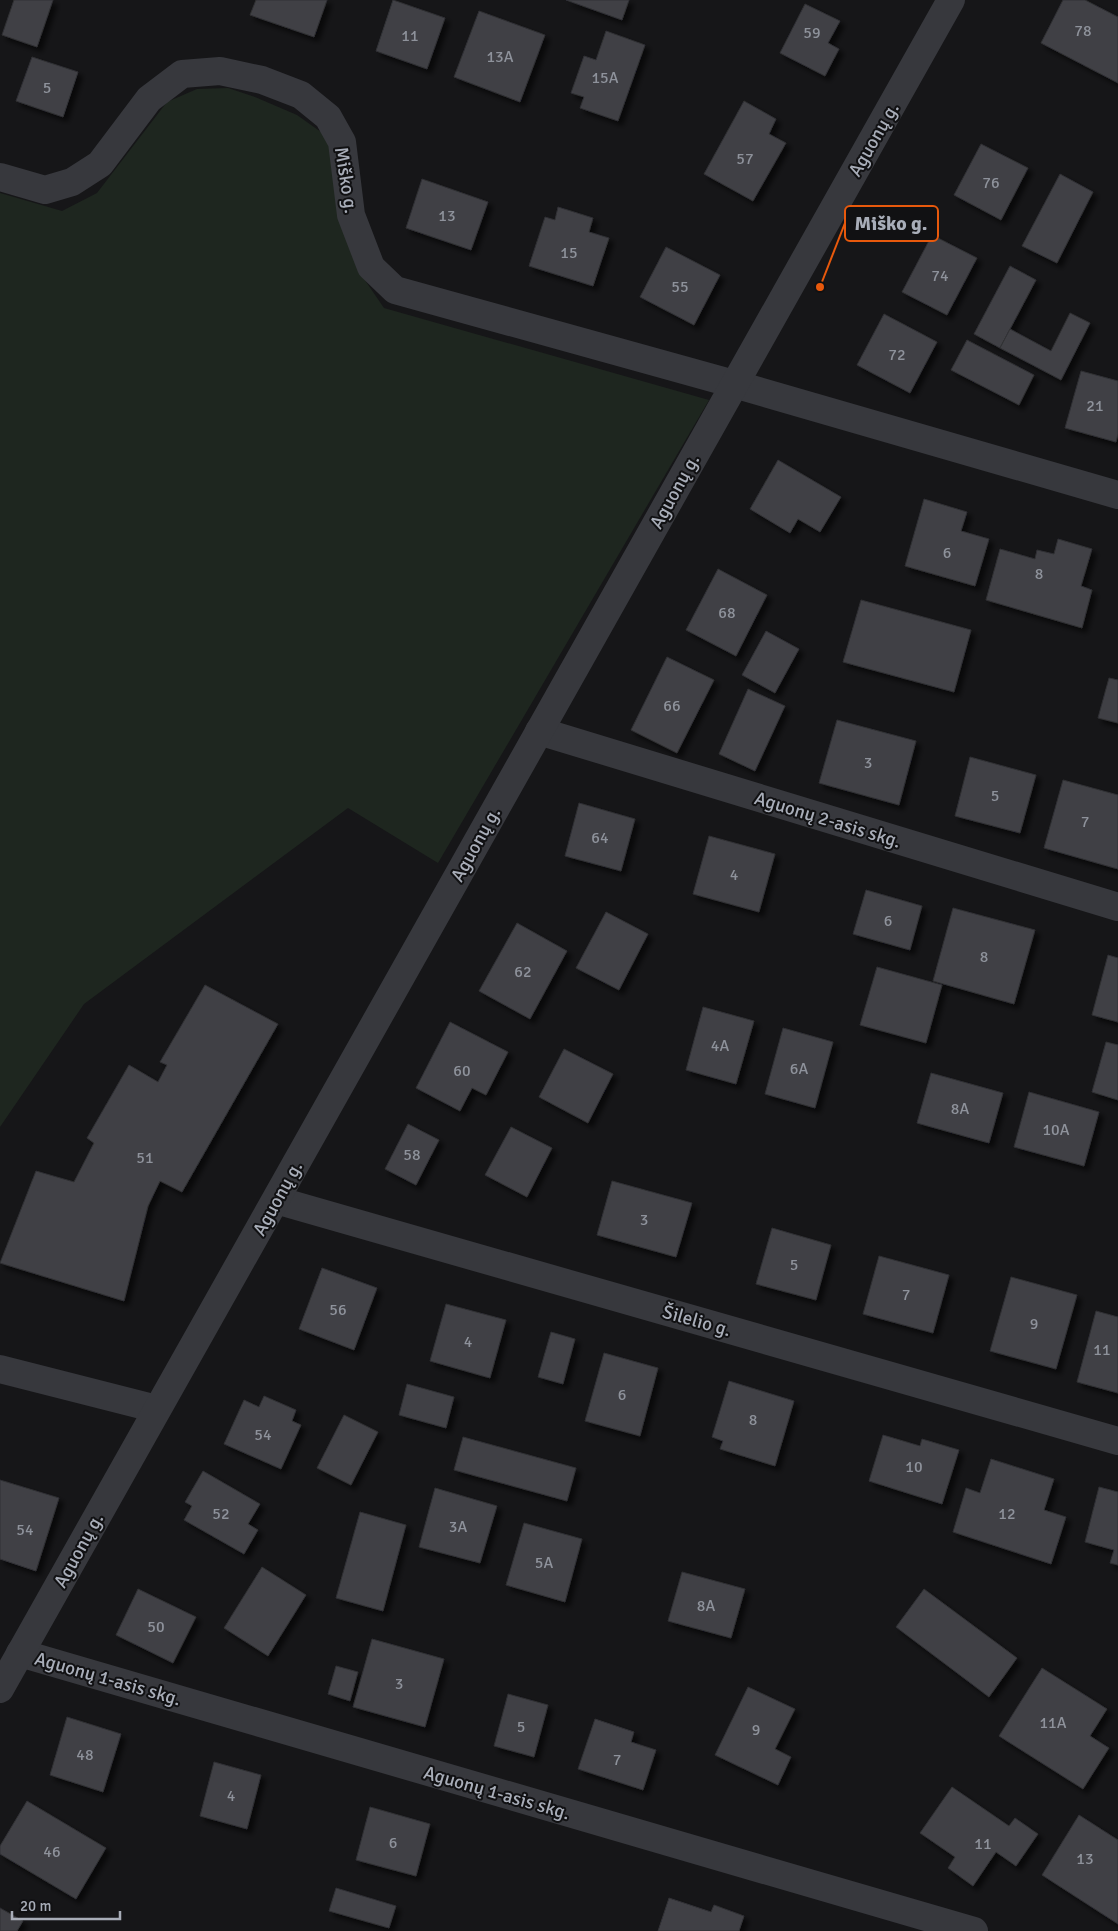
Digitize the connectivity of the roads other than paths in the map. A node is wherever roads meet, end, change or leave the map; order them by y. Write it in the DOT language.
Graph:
graph roads {
  1 [pos="951,0"];
  2 [pos="0,177"];
  3 [pos="734,384"];
  4 [pos="1118,495"];
  5 [pos="539,731"];
  6 [pos="1118,907"];
  7 [pos="276,1200"];
  8 [pos="0,1369"];
  9 [pos="157,1409"];
  10 [pos="1118,1441"];
  11 [pos="20,1653"];
  12 [pos="0,1689"];
  13 [pos="974,1931"];
  1 -- 3 [label="street, Aguonų g."];
  2 -- 3 [label="street, Miško g."];
  3 -- 4 [label="street, Miško g."];
  3 -- 5 [label="street, Aguonų g."];
  5 -- 6 [label="street, Aguonų 2-asis skg."];
  5 -- 7 [label="street, Aguonų g."];
  7 -- 9 [label="street, Aguonų g."];
  7 -- 10 [label="street, Šilelio g."];
  8 -- 9 [label="street"];
  9 -- 11 [label="street, Aguonų g."];
  11 -- 12 [label="street, Aguonų g."];
  11 -- 13 [label="street, Aguonų 1-asis skg."];
}
